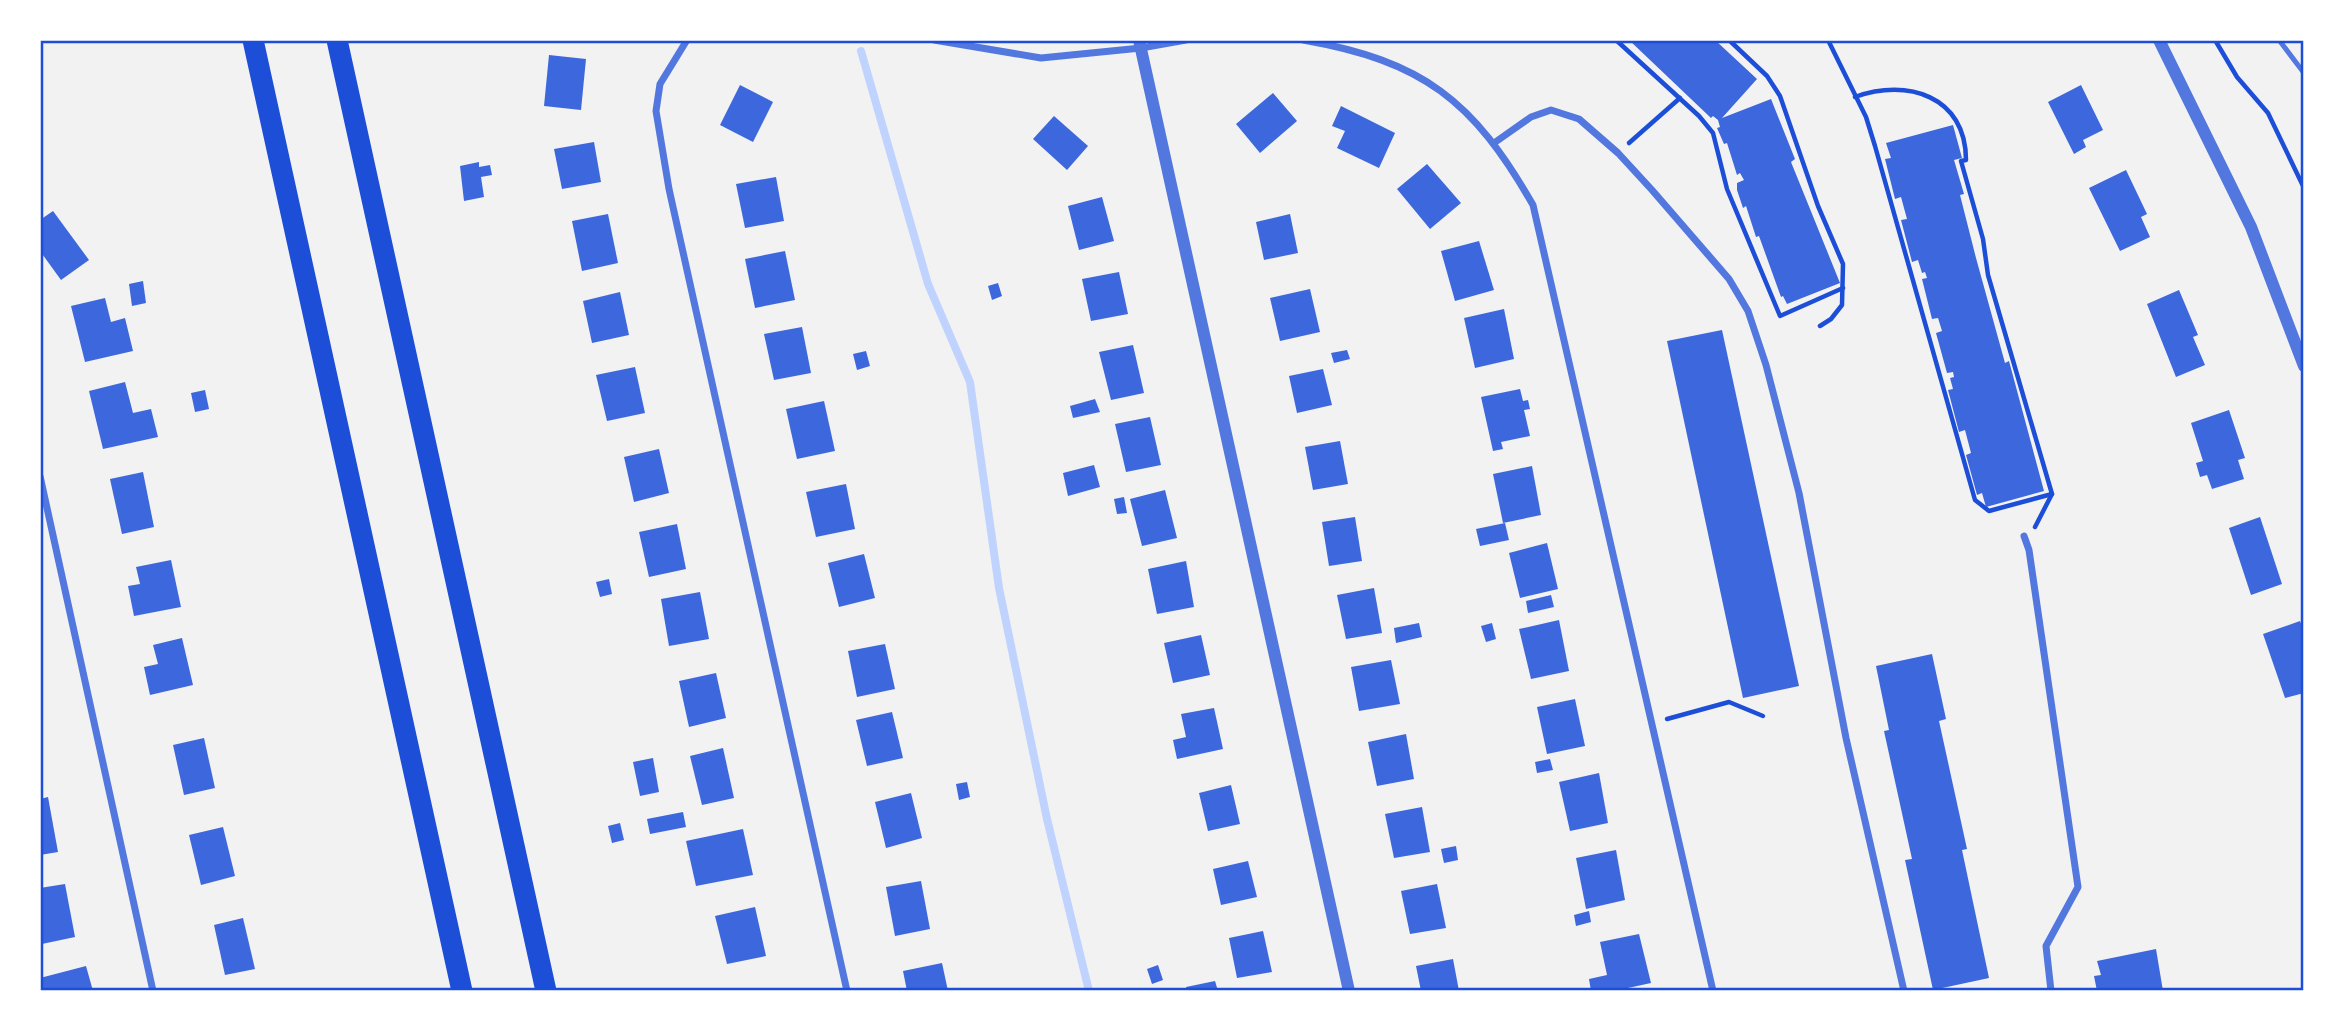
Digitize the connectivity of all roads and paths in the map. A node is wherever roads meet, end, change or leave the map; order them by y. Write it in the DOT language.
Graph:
graph roads {
  1 [pos="253,40"];
  2 [pos="337,40"];
  3 [pos="687,40"];
  4 [pos="934,40"];
  5 [pos="1186,40"];
  6 [pos="1303,40"];
  7 [pos="1616,40"];
  8 [pos="1729,40"];
  9 [pos="1828,40"];
  10 [pos="2159,40"];
  11 [pos="2215,40"];
  12 [pos="2279,40"];
  13 [pos="1140,44"];
  14 [pos="2304,73"];
  15 [pos="1855,97"];
  16 [pos="1680,98"];
  17 [pos="1645,130"];
  18 [pos="1494,143"];
  19 [pos="2304,188"];
  20 [pos="1843,288"];
  21 [pos="1820,326"];
  22 [pos="2304,366"];
  23 [pos="40,476"];
  24 [pos="2052,494"];
  25 [pos="2024,536"];
  26 [pos="1763,716"];
  27 [pos="1653,723"];
  28 [pos="546,988"];
  29 [pos="153,991"];
  30 [pos="463,991"];
  31 [pos="847,991"];
  32 [pos="1349,991"];
  33 [pos="1713,991"];
  34 [pos="1904,991"];
  35 [pos="2051,991"];
  1 -- 30 [label="highway"];
  2 -- 28 [label="highway"];
  3 -- 31 [label="street"];
  4 -- 13 [label="street"];
  5 -- 13 [label="street"];
  6 -- 18 [label="street"];
  7 -- 16 [label="path"];
  8 -- 20 [label="path"];
  9 -- 15 [label="path"];
  10 -- 22 [label="street"];
  11 -- 19 [label="path"];
  12 -- 14 [label="lane"];
  13 -- 32 [label="street"];
  15 -- 24 [label="path"];
  15 -- 24 [label="path"];
  16 -- 17 [label="path"];
  16 -- 20 [label="path"];
  18 -- 27 [label="street"];
  18 -- 34 [label="street"];
  20 -- 21 [label="path"];
  23 -- 29 [label="street"];
  24 -- 25 [label="path"];
  25 -- 35 [label="street"];
  26 -- 27 [label="path"];
  27 -- 33 [label="street"];
}
